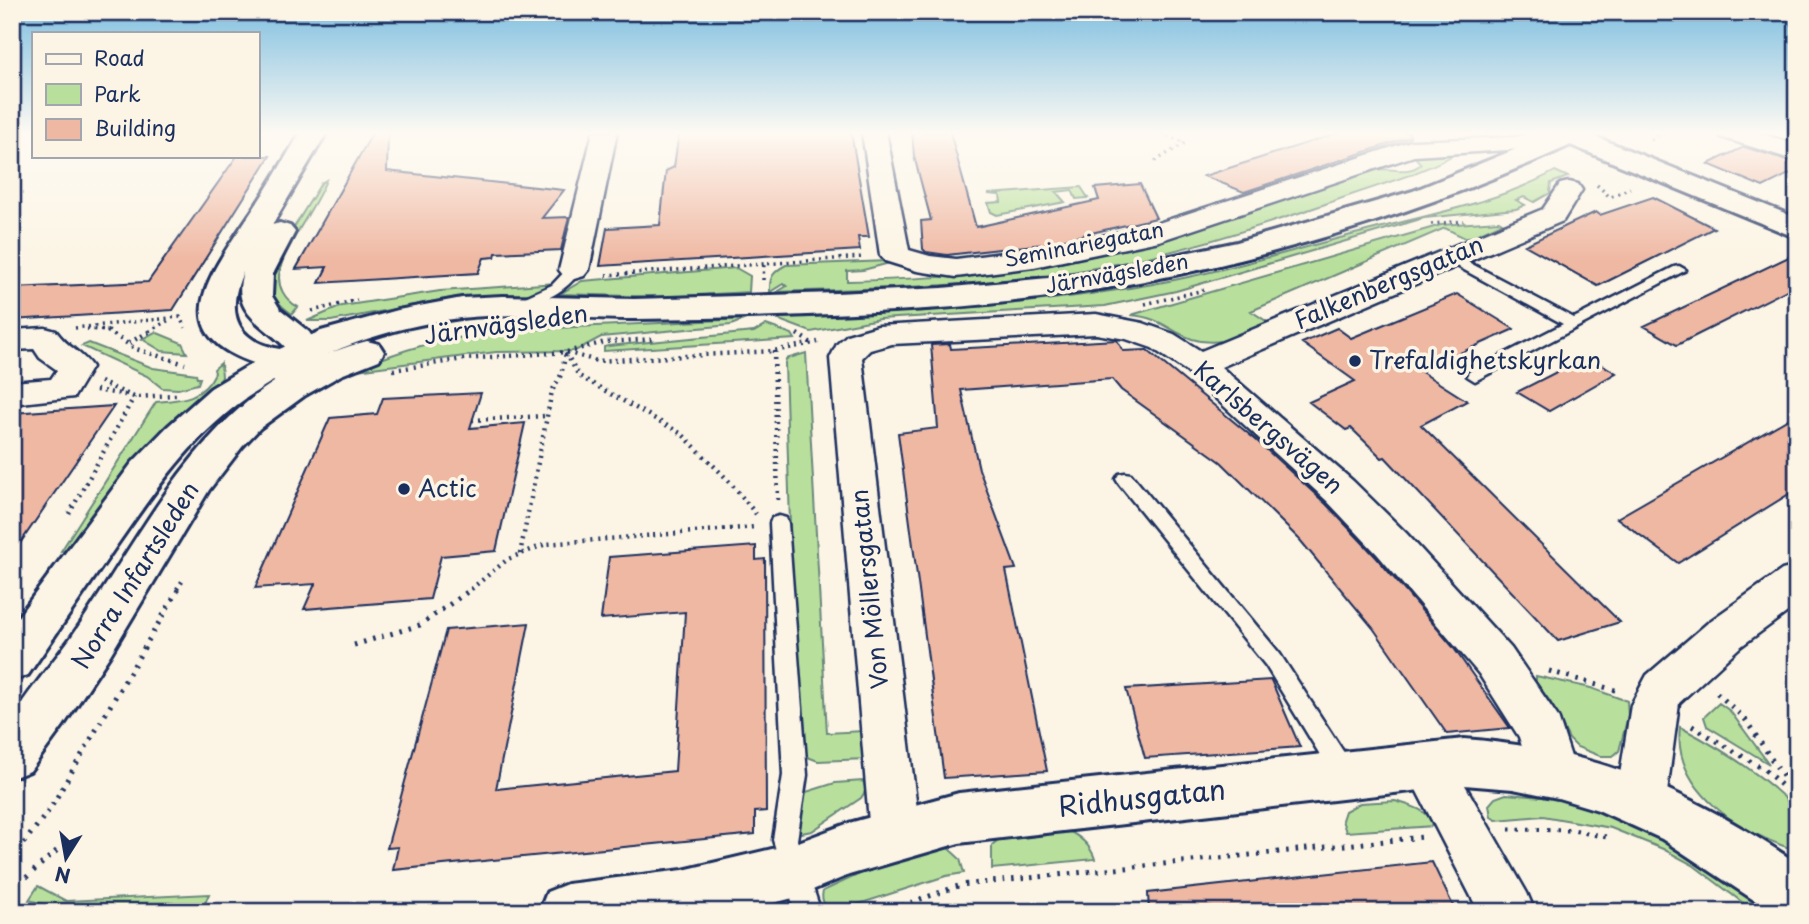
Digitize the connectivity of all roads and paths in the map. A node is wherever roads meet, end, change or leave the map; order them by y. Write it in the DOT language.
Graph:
graph roads {
  1 [pos="288,175"];
  2 [pos="314,175"];
  3 [pos="595,175"];
  4 [pos="881,175"];
  5 [pos="1336,175"];
  6 [pos="1478,175"];
  7 [pos="1670,175"];
  8 [pos="1569,190"];
  9 [pos="1797,229"];
  10 [pos="895,255"];
  11 [pos="1451,257"];
  12 [pos="764,263"];
  13 [pos="574,270"];
  14 [pos="1679,270"];
  15 [pos="503,306"];
  16 [pos="634,309"];
  17 [pos="173,318"];
  18 [pos="1574,324"];
  19 [pos="190,338"];
  20 [pos="12,340"];
  21 [pos="840,342"];
  22 [pos="129,343"];
  23 [pos="774,351"];
  24 [pos="566,352"];
  25 [pos="358,355"];
  26 [pos="295,358"];
  27 [pos="186,364"];
  28 [pos="1198,364"];
  29 [pos="391,370"];
  30 [pos="1475,376"];
  31 [pos="62,389"];
  32 [pos="12,393"];
  33 [pos="179,395"];
  34 [pos="153,397"];
  35 [pos="267,403"];
  36 [pos="547,416"];
  37 [pos="472,420"];
  38 [pos="1125,479"];
  39 [pos="66,520"];
  40 [pos="772,525"];
  41 [pos="520,554"];
  42 [pos="183,580"];
  43 [pos="1797,582"];
  44 [pos="354,645"];
  45 [pos="12,661"];
  46 [pos="1715,691"];
  47 [pos="12,755"];
  48 [pos="1429,768"];
  49 [pos="1552,772"];
  50 [pos="1346,776"];
  51 [pos="1797,797"];
  52 [pos="1628,820"];
  53 [pos="1480,831"];
  54 [pos="895,834"];
  55 [pos="63,845"];
  56 [pos="12,858"];
  57 [pos="12,890"];
  58 [pos="801,891"];
  59 [pos="1797,896"];
  60 [pos="567,912"];
  61 [pos="884,912"];
  62 [pos="1508,912"];
  1 -- 26 [label="main road"];
  2 -- 26 [label="main road"];
  3 -- 13 [label="street"];
  4 -- 10 [label="street"];
  5 -- 10 [label="street, Seminariegatan"];
  6 -- 16 [label="main road, Järnvägsleden"];
  7 -- 9 [label="main road"];
  8 -- 11 [label="street, Falkenbergsgatan"];
  10 -- 12 [label="path"];
  11 -- 18 [label="lane"];
  11 -- 28 [label="street, Falkenbergsgatan"];
  13 -- 15 [label="lane"];
  14 -- 18 [label="lane"];
  15 -- 16 [label="main road, Järnvägsleden"];
  15 -- 26 [label="main road, Järnvägsleden"];
  16 -- 25 [label="main road, Järnvägsleden"];
  17 -- 19 [label="path"];
  17 -- 22 [label="path"];
  17 -- 22 [label="path"];
  18 -- 30 [label="lane"];
  20 -- 31 [label="street"];
  21 -- 23 [label="path"];
  21 -- 28 [label="street, Karlsbergsvägen"];
  21 -- 54 [label="street, Von Möllersgatan"];
  22 -- 27 [label="path"];
  23 -- 24 [label="path"];
  23 -- 40 [label="path"];
  24 -- 29 [label="path"];
  24 -- 36 [label="path"];
  24 -- 40 [label="path"];
  25 -- 26 [label="main road"];
  25 -- 35 [label="main road, Järnvägsleden"];
  26 -- 35 [label="main road"];
  26 -- 45 [label="main road, Norra Infartsleden"];
  28 -- 49 [label="street, Karlsbergsvägen"];
  31 -- 32 [label="street"];
  31 -- 39 [label="path"];
  33 -- 34 [label="path"];
  35 -- 47 [label="main road, Norra Infartsleden"];
  36 -- 37 [label="path"];
  36 -- 41 [label="path"];
  38 -- 50 [label="lane"];
  40 -- 41 [label="path"];
  40 -- 58 [label="lane"];
  41 -- 44 [label="path"];
  42 -- 56 [label="path"];
  43 -- 52 [label="street"];
  46 -- 51 [label="path"];
  48 -- 49 [label="main road, Ridhusgatan"];
  48 -- 50 [label="main road, Ridhusgatan"];
  48 -- 53 [label="street"];
  49 -- 52 [label="main road, Ridhusgatan"];
  50 -- 54 [label="main road, Ridhusgatan"];
  52 -- 53 [label="path"];
  52 -- 59 [label="main road, Ridhusgatan"];
  53 -- 61 [label="path"];
  53 -- 62 [label="street"];
  54 -- 58 [label="main road, Ridhusgatan"];
  55 -- 57 [label="path"];
  58 -- 60 [label="main road, Ridhusgatan"];
}
